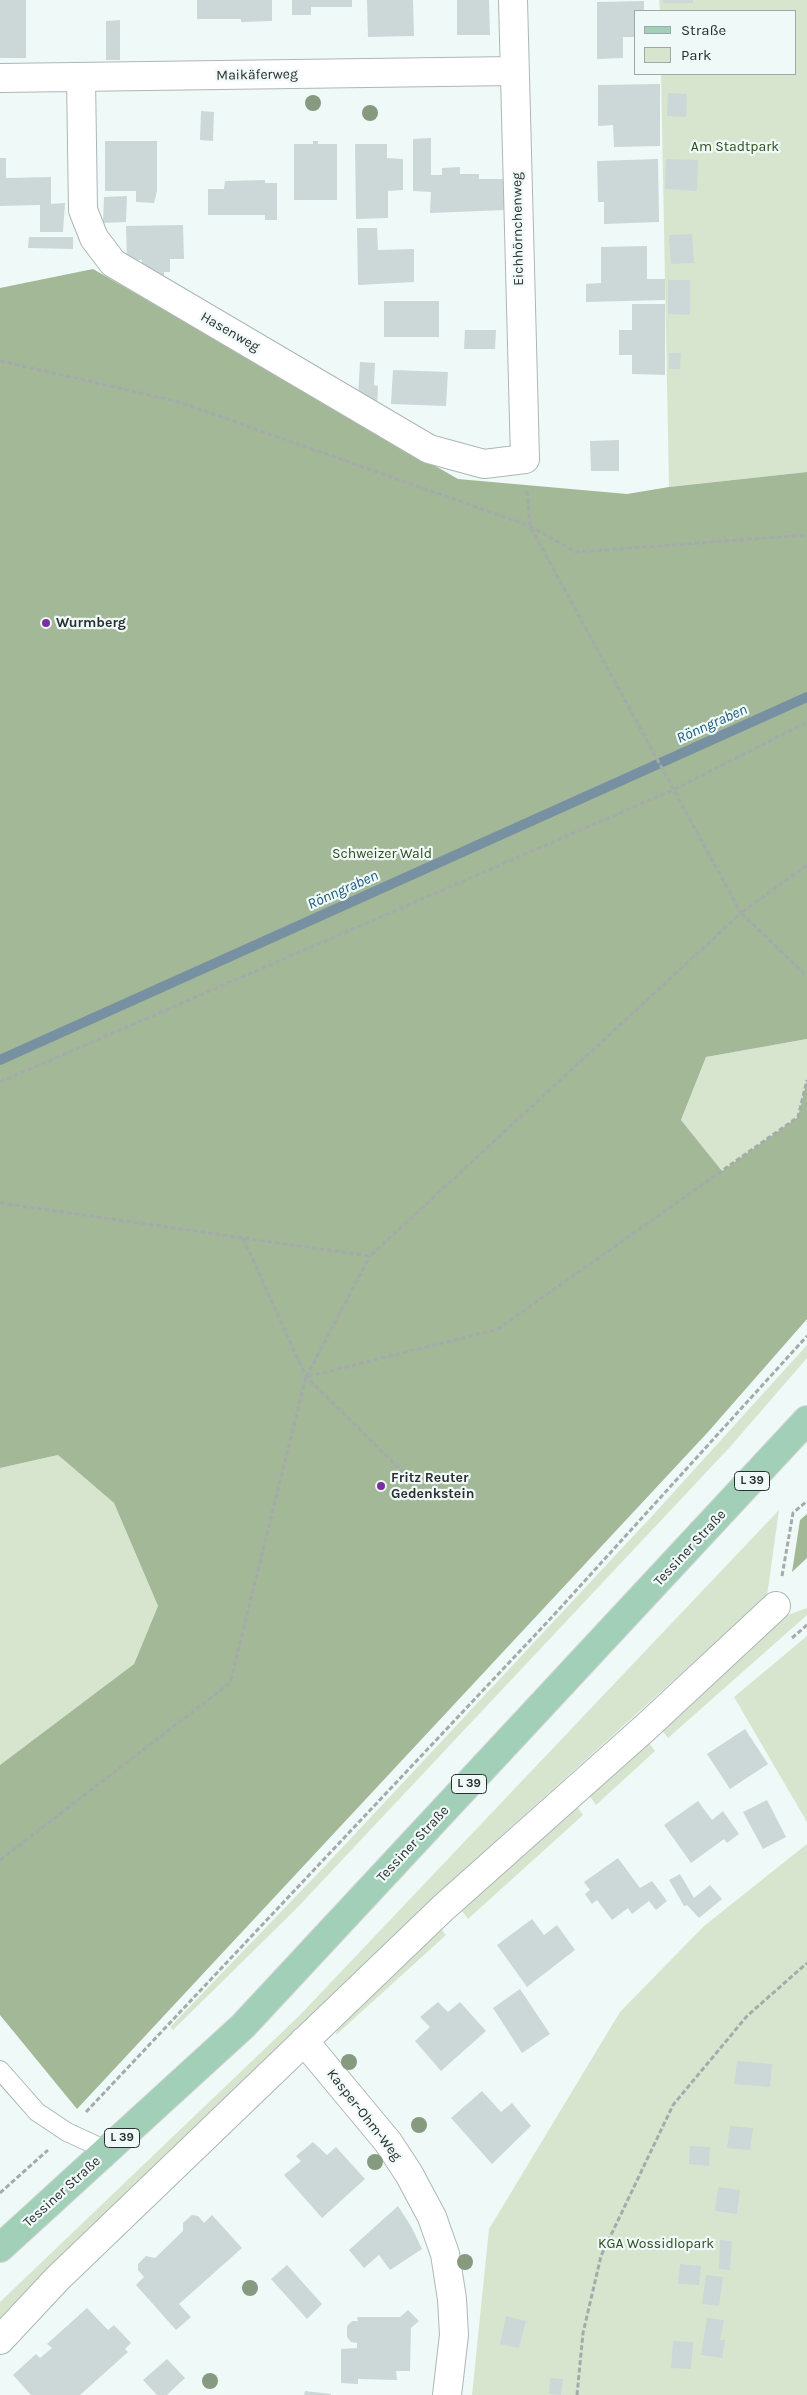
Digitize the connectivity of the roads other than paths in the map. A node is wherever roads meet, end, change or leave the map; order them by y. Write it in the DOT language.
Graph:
graph roads {
  1 [pos="513,0"];
  2 [pos="514,71"];
  3 [pos="0,78"];
  4 [pos="81,78"];
  5 [pos="525,459"];
  6 [pos="807,1420"];
  7 [pos="776,1606"];
  8 [pos="304,2041"];
  9 [pos="0,2070"];
  10 [pos="108,2151"];
  11 [pos="0,2248"];
  12 [pos="0,2340"];
  13 [pos="446,2395"];
  1 -- 2 [label="street, Eichhörnchenweg"];
  2 -- 4 [label="street, Maikäferweg"];
  2 -- 5 [label="street, Eichhörnchenweg"];
  3 -- 4 [label="street, Maikäferweg"];
  4 -- 5 [label="street, Hasenweg"];
  6 -- 10 [label="main road, Tessiner Straße / L 39"];
  7 -- 8 [label="street"];
  8 -- 12 [label="street"];
  8 -- 13 [label="street, Kasper-Ohm-Weg"];
  9 -- 10 [label="lane"];
  10 -- 11 [label="main road, Tessiner Straße / L 39"];
}
